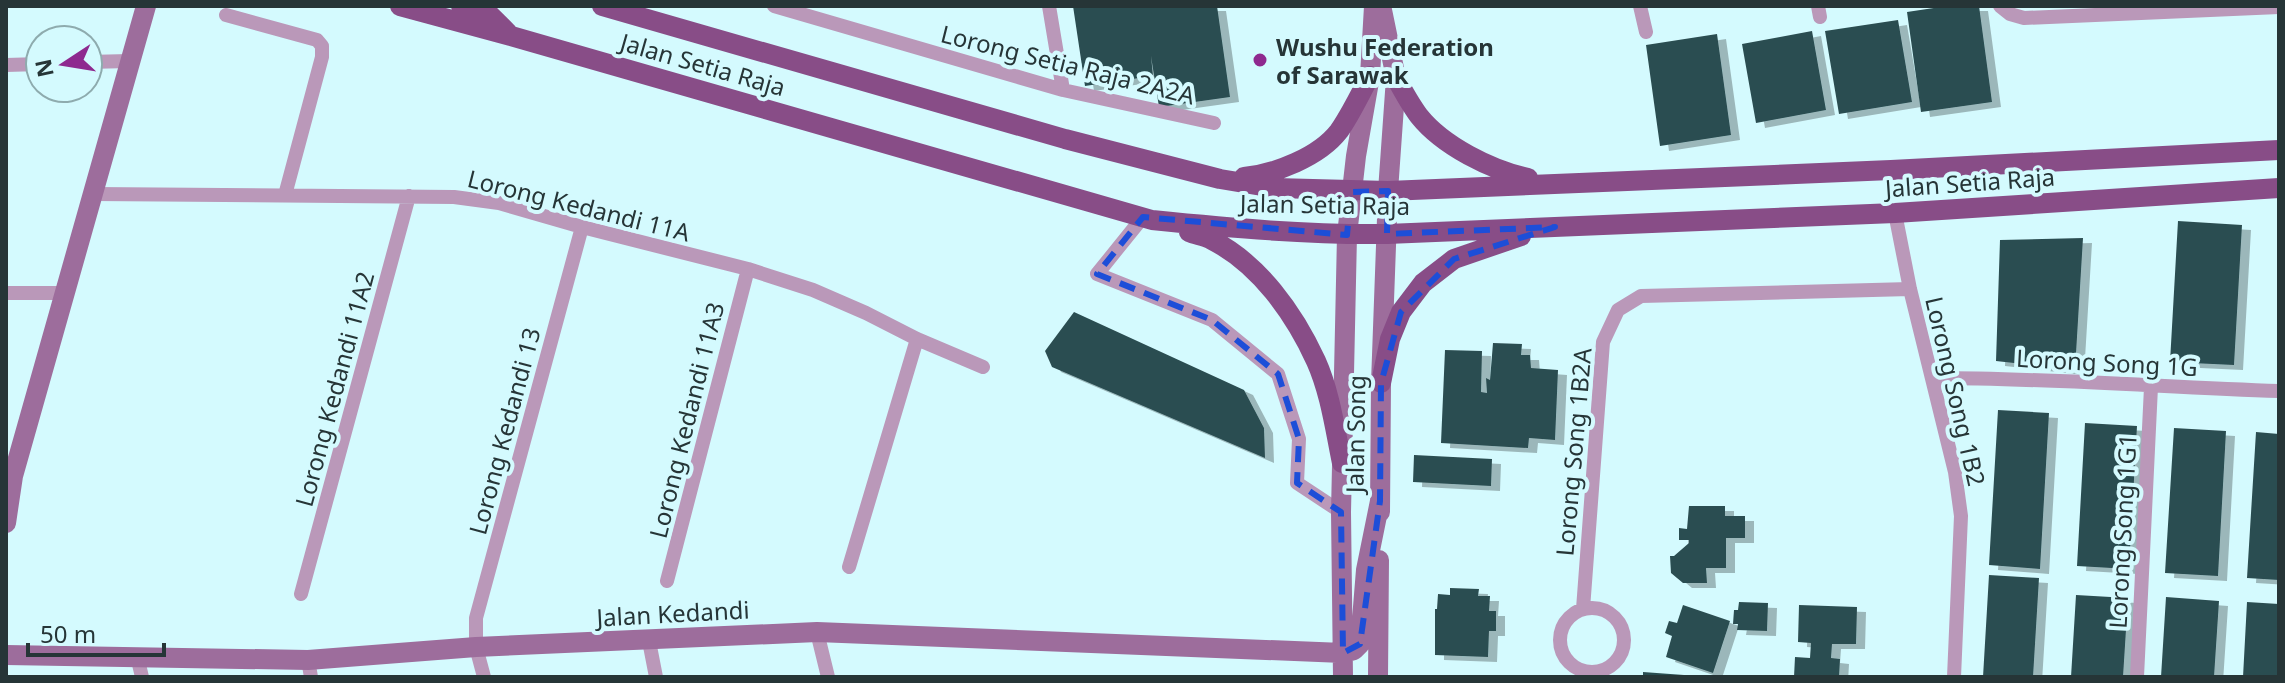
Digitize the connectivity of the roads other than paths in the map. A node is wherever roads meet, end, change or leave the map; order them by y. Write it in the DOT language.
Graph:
graph roads {
  1 [pos="146,6"];
  2 [pos="400,6"];
  3 [pos="461,6"];
  4 [pos="602,6"];
  5 [pos="774,6"];
  6 [pos="1049,6"];
  7 [pos="1374,6"];
  8 [pos="1381,6"];
  9 [pos="1640,6"];
  10 [pos="2000,6"];
  11 [pos="2279,7"];
  12 [pos="2175,9"];
  13 [pos="226,15"];
  14 [pos="1646,32"];
  15 [pos="511,36"];
  16 [pos="129,61"];
  17 [pos="104,62"];
  18 [pos="1370,76"];
  19 [pos="1396,78"];
  20 [pos="1063,90"];
  21 [pos="1214,123"];
  22 [pos="2279,150"];
  23 [pos="1220,179"];
  24 [pos="1554,183"];
  25 [pos="2279,188"];
  26 [pos="1388,191"];
  27 [pos="1351,192"];
  28 [pos="94,194"];
  29 [pos="285,195"];
  30 [pos="409,196"];
  31 [pos="1895,213"];
  32 [pos="1148,219"];
  33 [pos="582,227"];
  34 [pos="1555,227"];
  35 [pos="1387,234"];
  36 [pos="1347,235"];
  37 [pos="748,269"];
  38 [pos="1910,289"];
  39 [pos="6,293"];
  40 [pos="64,293"];
  41 [pos="917,339"];
  42 [pos="983,367"];
  43 [pos="1932,378"];
  44 [pos="1381,383"];
  45 [pos="2151,387"];
  46 [pos="2279,391"];
  47 [pos="1342,463"];
  48 [pos="1380,501"];
  49 [pos="1341,512"];
  50 [pos="6,523"];
  51 [pos="849,567"];
  52 [pos="667,581"];
  53 [pos="301,594"];
  54 [pos="1583,609"];
  55 [pos="817,632"];
  56 [pos="649,641"];
  57 [pos="476,647"];
  58 [pos="1343,653"];
  59 [pos="6,655"];
  60 [pos="137,656"];
  61 [pos="310,669"];
  62 [pos="142,677"];
  63 [pos="484,677"];
  64 [pos="656,677"];
  65 [pos="828,677"];
  66 [pos="1343,677"];
  67 [pos="1378,677"];
  68 [pos="1954,677"];
  69 [pos="2137,677"];
  1 -- 16 [label="street"];
  2 -- 15 [label="main road, Jalan Setia Raja"];
  3 -- 15 [label="main road"];
  4 -- 23 [label="main road, Jalan Setia Raja"];
  5 -- 20 [label="street, Lorong Setia Raja 2A2A"];
  6 -- 20 [label="street"];
  7 -- 18 [label="street, Jalan Song"];
  8 -- 19 [label="street, Jalan Song"];
  9 -- 14 [label="street"];
  10 -- 12 [label="street"];
  11 -- 12 [label="street"];
  13 -- 29 [label="street"];
  15 -- 32 [label="main road, Jalan Setia Raja"];
  16 -- 17 [label="street"];
  16 -- 28 [label="street"];
  18 -- 23 [label="main road"];
  18 -- 27 [label="street, Jalan Song"];
  19 -- 24 [label="main road"];
  19 -- 26 [label="street, Jalan Song"];
  20 -- 21 [label="street, Lorong Setia Raja 2A2A"];
  22 -- 24 [label="main road, Jalan Setia Raja"];
  23 -- 27 [label="main road, Jalan Setia Raja"];
  24 -- 26 [label="main road, Jalan Setia Raja"];
  25 -- 31 [label="main road, Jalan Setia Raja"];
  26 -- 27 [label="main road, Jalan Setia Raja"];
  26 -- 35 [label="street, Jalan Song"];
  27 -- 36 [label="street, Jalan Song"];
  28 -- 29 [label="street, Lorong Kedandi 11A"];
  28 -- 40 [label="street"];
  29 -- 30 [label="street, Lorong Kedandi 11A"];
  30 -- 33 [label="street, Lorong Kedandi 11A"];
  30 -- 53 [label="street, Lorong Kedandi 11A2"];
  31 -- 34 [label="main road, Jalan Setia Raja"];
  31 -- 38 [label="street, Lorong Song 1B2"];
  32 -- 36 [label="main road, Jalan Setia Raja"];
  32 -- 47 [label="main road"];
  32 -- 49 [label="street"];
  33 -- 37 [label="street, Lorong Kedandi 11A"];
  33 -- 57 [label="street, Lorong Kedandi 13"];
  34 -- 35 [label="main road, Jalan Setia Raja"];
  34 -- 44 [label="main road"];
  35 -- 36 [label="main road, Jalan Setia Raja"];
  35 -- 44 [label="street, Jalan Song"];
  36 -- 47 [label="street, Jalan Song"];
  37 -- 41 [label="street, Lorong Kedandi 11A"];
  37 -- 52 [label="street, Lorong Kedandi 11A3"];
  38 -- 43 [label="street, Lorong Song 1B2"];
  38 -- 54 [label="street, Lorong Song 1B2A"];
  39 -- 40 [label="street"];
  40 -- 50 [label="street"];
  41 -- 42 [label="street, Lorong Kedandi 11A"];
  41 -- 51 [label="street"];
  43 -- 45 [label="street, Lorong Song 1G"];
  43 -- 68 [label="street, Lorong Song 1B2"];
  44 -- 48 [label="street, Jalan Song"];
  45 -- 46 [label="street, Lorong Song 1G"];
  45 -- 69 [label="street, Lorong Song 1G1"];
  47 -- 49 [label="street, Jalan Song"];
  48 -- 58 [label="street"];
  48 -- 67 [label="street, Jalan Song"];
  49 -- 58 [label="street, Jalan Song"];
  54 -- 54 [label="street"];
  55 -- 56 [label="street, Jalan Kedandi"];
  55 -- 58 [label="street, Jalan Kedandi"];
  55 -- 65 [label="street"];
  56 -- 57 [label="street, Jalan Kedandi"];
  56 -- 64 [label="street"];
  57 -- 61 [label="street, Jalan Kedandi"];
  57 -- 63 [label="street, Lorong Kedandi 13"];
  58 -- 66 [label="street, Jalan Song"];
  59 -- 60 [label="street, Jalan Kedandi"];
  60 -- 61 [label="street, Jalan Kedandi"];
  60 -- 62 [label="street"];
}
